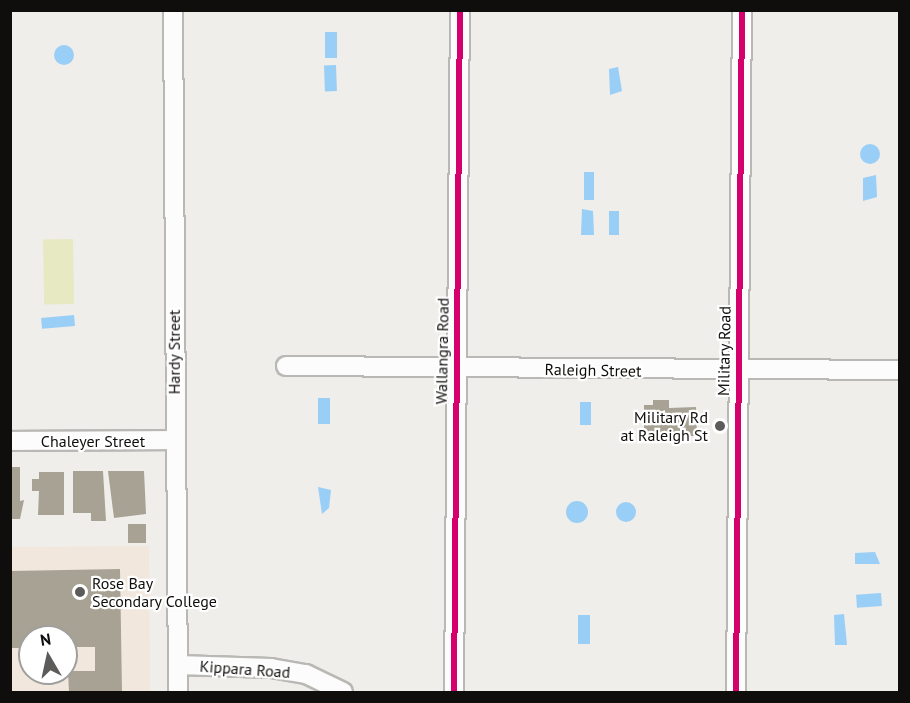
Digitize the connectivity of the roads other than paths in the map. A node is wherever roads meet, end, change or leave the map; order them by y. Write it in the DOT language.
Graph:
graph roads {
  1 [pos="174,10"];
  2 [pos="460,10"];
  3 [pos="742,10"];
  4 [pos="286,366"];
  5 [pos="455,367"];
  6 [pos="738,370"];
  7 [pos="900,370"];
  8 [pos="175,440"];
  9 [pos="10,441"];
  10 [pos="178,665"];
  11 [pos="178,693"];
  12 [pos="343,693"];
  13 [pos="454,693"];
  14 [pos="736,693"];
  1 -- 8 [label="street, Hardy Street"];
  2 -- 5 [label="street, Wallangra Road"];
  3 -- 6 [label="street, Military Road"];
  4 -- 5 [label="street, Raleigh Street"];
  5 -- 6 [label="street, Raleigh Street"];
  5 -- 13 [label="street, Wallangra Road"];
  6 -- 7 [label="street, Raleigh Street"];
  6 -- 14 [label="street, Military Road"];
  8 -- 9 [label="street, Chaleyer Street"];
  8 -- 10 [label="street, Hardy Street"];
  10 -- 11 [label="street, Hardy Street"];
  10 -- 12 [label="street, Kippara Road"];
}
